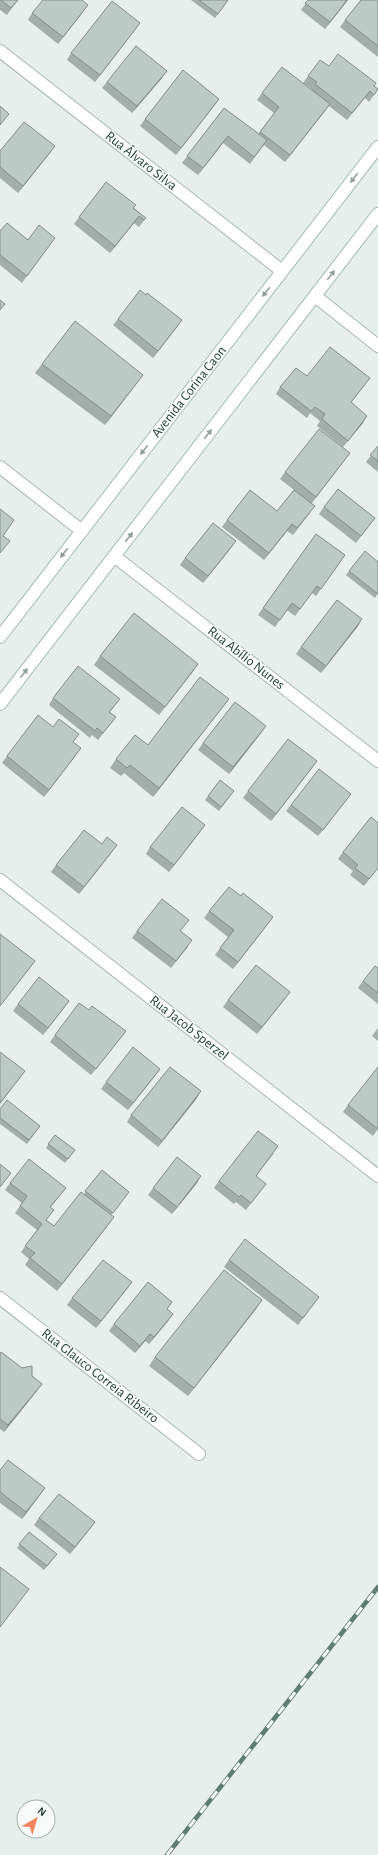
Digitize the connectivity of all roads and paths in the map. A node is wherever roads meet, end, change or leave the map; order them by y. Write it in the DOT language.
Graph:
graph roads {
  1 [pos="0,51"];
  2 [pos="378,147"];
  3 [pos="378,214"];
  4 [pos="282,271"];
  5 [pos="314,296"];
  6 [pos="378,346"];
  7 [pos="0,467"];
  8 [pos="82,531"];
  9 [pos="114,556"];
  10 [pos="0,637"];
  11 [pos="0,704"];
  12 [pos="378,761"];
  13 [pos="0,880"];
  14 [pos="378,1176"];
  15 [pos="0,1298"];
  16 [pos="199,1454"];
  1 -- 4 [label="street, Rua Álvaro Silva"];
  2 -- 4 [label="street, Avenida Corina Caon, one-way"];
  5 -- 3 [label="street, one-way"];
  4 -- 8 [label="street, Avenida Corina Caon, one-way"];
  5 -- 6 [label="street"];
  9 -- 5 [label="street, one-way"];
  7 -- 8 [label="street"];
  8 -- 10 [label="street, Avenida Corina Caon, one-way"];
  11 -- 9 [label="street, one-way"];
  9 -- 12 [label="street, Rua Abílio Nunes"];
  13 -- 14 [label="street, Rua Jacob Sperzel"];
  15 -- 16 [label="street, Rua Glauco Correia Ribeiro"];
}
